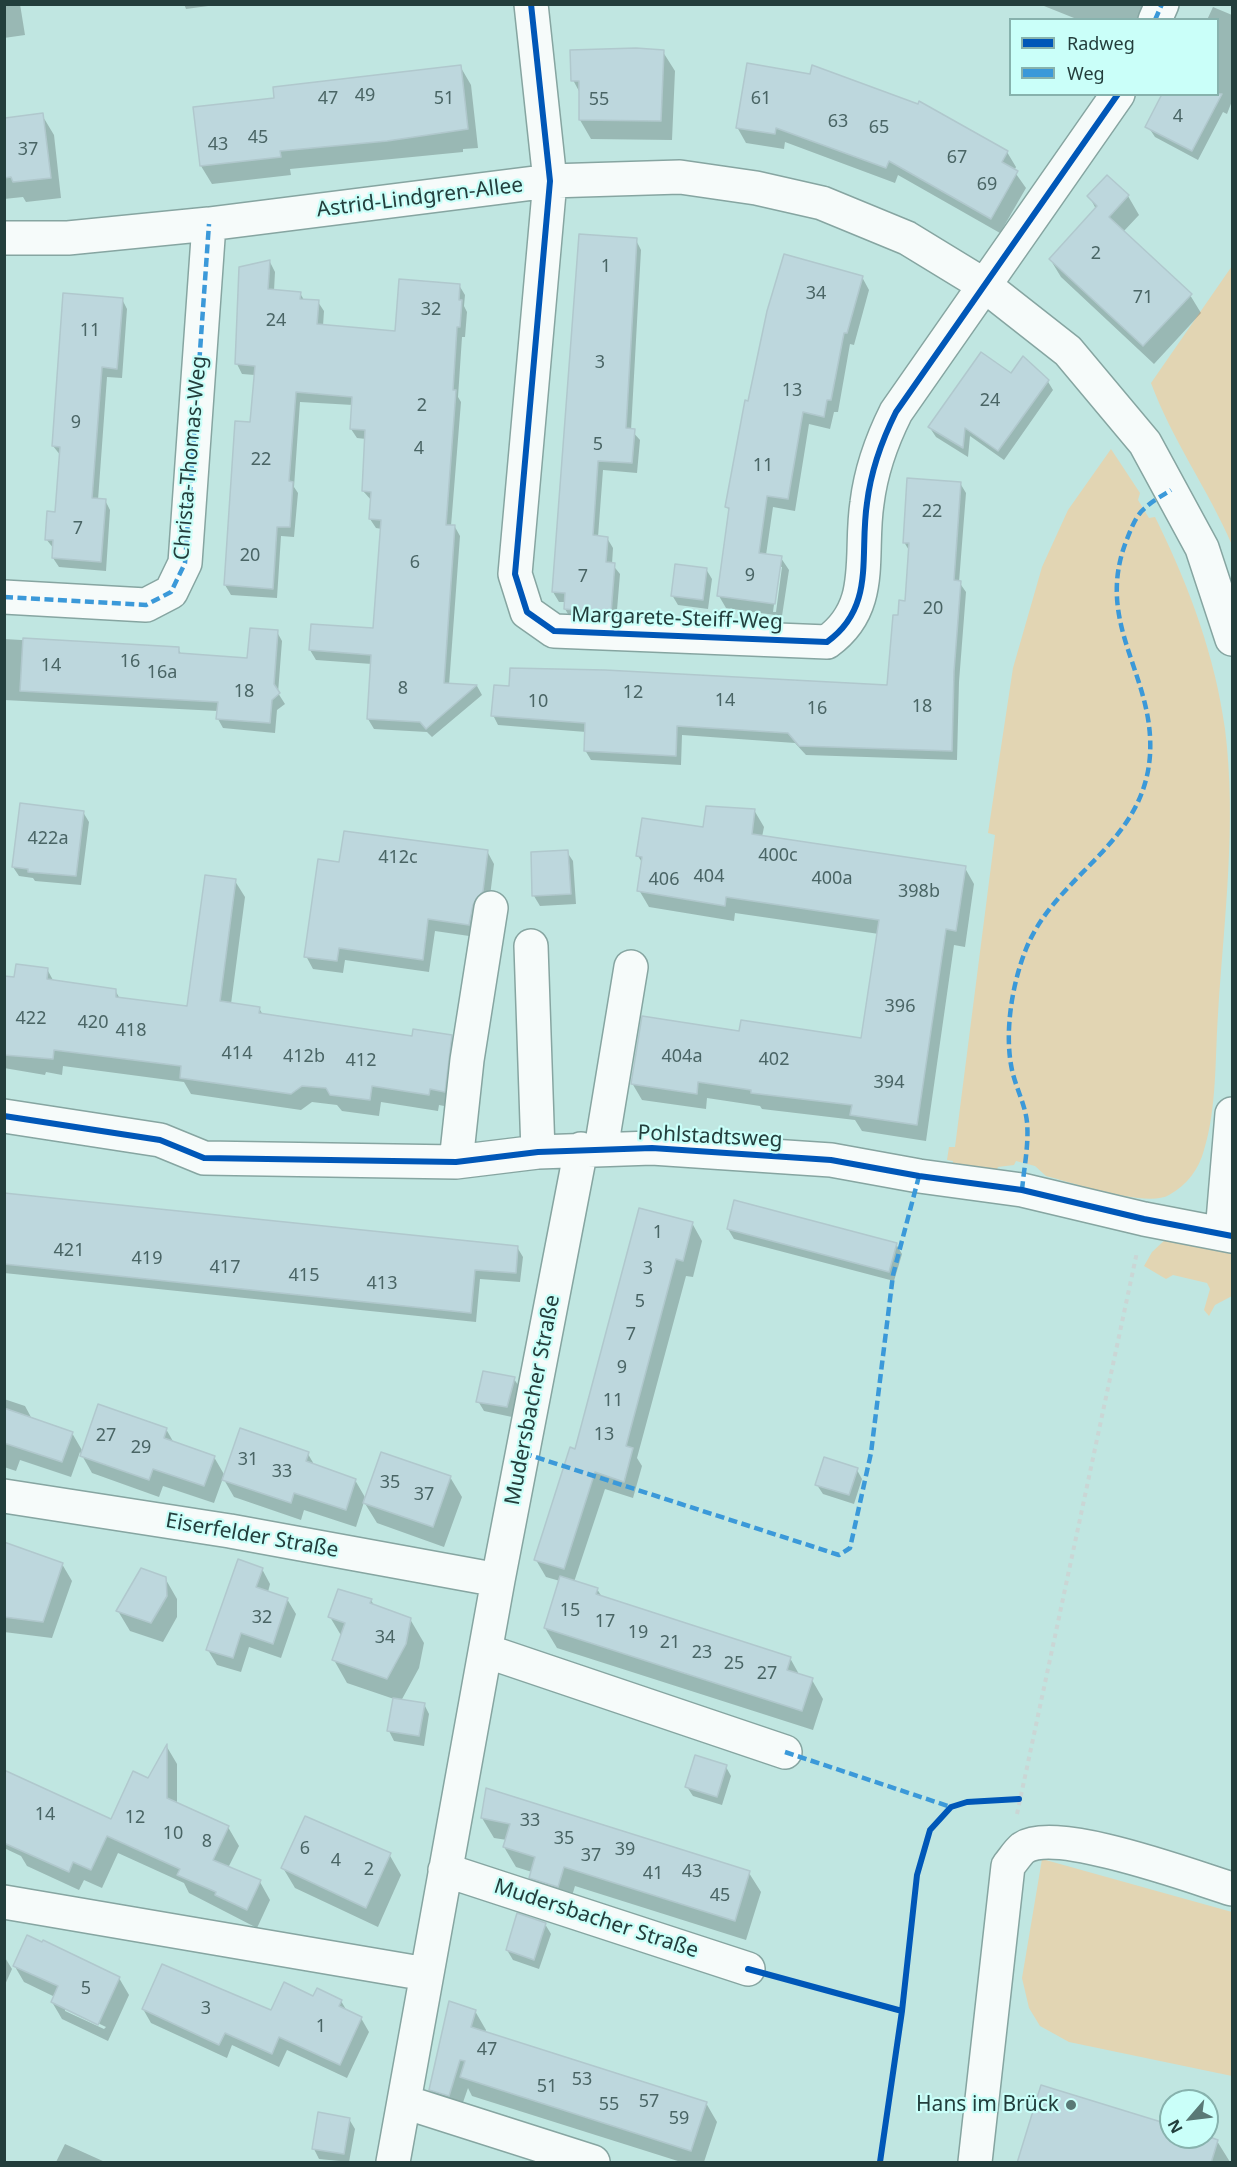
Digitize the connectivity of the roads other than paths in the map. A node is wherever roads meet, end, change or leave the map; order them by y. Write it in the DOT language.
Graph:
graph roads {
  1 [pos="531,4"];
  2 [pos="1162,4"];
  3 [pos="1156,18"];
  4 [pos="1117,96"];
  5 [pos="550,181"];
  6 [pos="209,225"];
  7 [pos="4,238"];
  8 [pos="984,285"];
  9 [pos="4,597"];
  10 [pos="1233,639"];
  11 [pos="491,908"];
  12 [pos="531,946"];
  13 [pos="631,967"];
  14 [pos="1233,1114"];
  15 [pos="4,1116"];
  16 [pos="591,1149"];
  17 [pos="538,1152"];
  18 [pos="456,1162"];
  19 [pos="1227,1234"];
  20 [pos="4,1496"];
  21 [pos="498,1580"];
  22 [pos="486,1651"];
  23 [pos="785,1752"];
  24 [pos="445,1870"];
  25 [pos="1233,1889"];
  26 [pos="4,1902"];
  27 [pos="748,1969"];
  28 [pos="426,1974"];
  29 [pos="405,2102"];
  30 [pos="393,2163"];
  31 [pos="593,2163"];
  32 [pos="975,2163"];
  1 -- 5 [label="street, Margarete-Steiff-Weg"];
  2 -- 3 [label="street"];
  4 -- 8 [label="street, Margarete-Steiff-Weg"];
  5 -- 6 [label="street, Astrid-Lindgren-Allee"];
  5 -- 8 [label="street, Astrid-Lindgren-Allee"];
  5 -- 8 [label="street, Margarete-Steiff-Weg"];
  6 -- 7 [label="street, Astrid-Lindgren-Allee"];
  6 -- 9 [label="street, Christa-Thomas-Weg"];
  8 -- 10 [label="street, Astrid-Lindgren-Allee"];
  11 -- 18 [label="street"];
  12 -- 17 [label="street"];
  13 -- 16 [label="street, Mudersbacher Straße"];
  14 -- 19 [label="street"];
  15 -- 18 [label="street, Pohlstadtsweg"];
  16 -- 17 [label="street, Pohlstadtsweg"];
  16 -- 19 [label="street, Pohlstadtsweg"];
  16 -- 21 [label="street, Mudersbacher Straße"];
  17 -- 18 [label="street, Pohlstadtsweg"];
  20 -- 21 [label="street, Eiserfelder Straße"];
  21 -- 22 [label="street, Mudersbacher Straße"];
  22 -- 23 [label="street"];
  22 -- 24 [label="street, Mudersbacher Straße"];
  24 -- 27 [label="street, Mudersbacher Straße"];
  24 -- 28 [label="street, Mudersbacher Straße"];
  25 -- 32 [label="street"];
  26 -- 28 [label="street"];
  28 -- 29 [label="street, Mudersbacher Straße"];
  29 -- 30 [label="street, Mudersbacher Straße"];
  29 -- 31 [label="street"];
}
